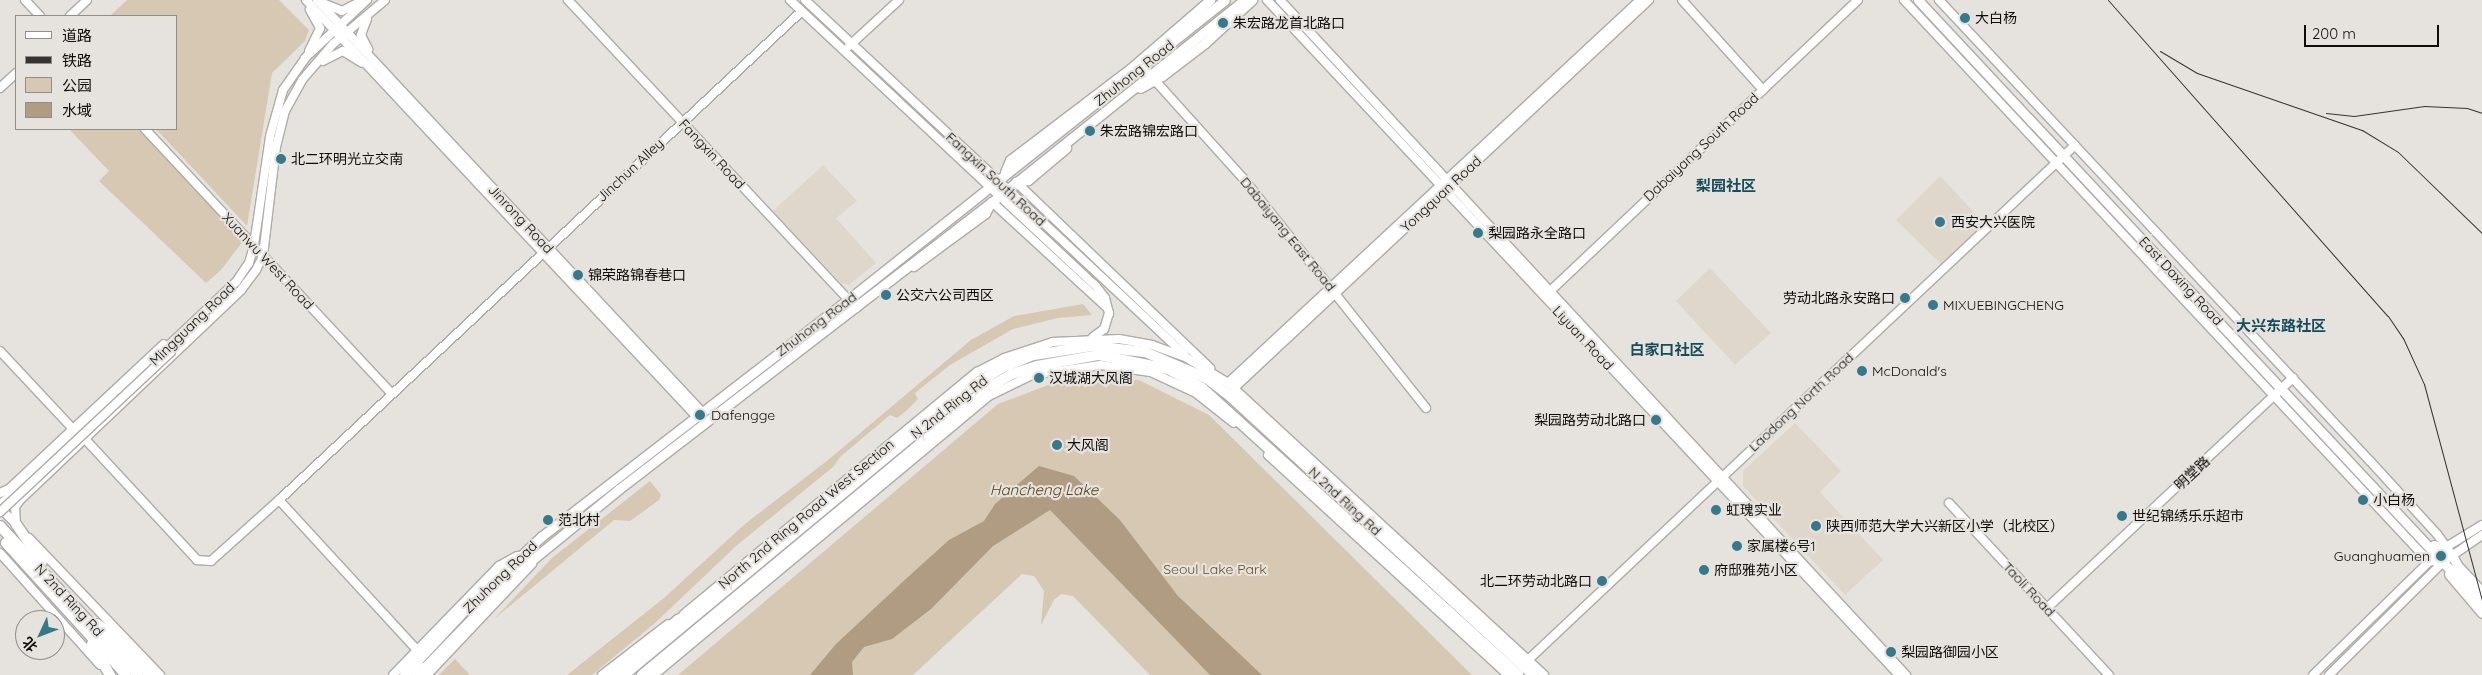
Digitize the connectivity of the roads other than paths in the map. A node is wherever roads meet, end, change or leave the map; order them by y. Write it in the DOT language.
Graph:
graph roads {
  1 [pos="25,0"];
  2 [pos="88,0"];
  3 [pos="94,0"];
  4 [pos="305,0"];
  5 [pos="318,0"];
  6 [pos="365,0"];
  7 [pos="568,0"];
  8 [pos="790,0"];
  9 [pos="805,0"];
  10 [pos="899,0"];
  11 [pos="1210,0"];
  12 [pos="1224,0"];
  13 [pos="1244,0"];
  14 [pos="1252,0"];
  15 [pos="1267,0"];
  16 [pos="1280,0"];
  17 [pos="1640,0"];
  18 [pos="1649,0"];
  19 [pos="1682,0"];
  20 [pos="1858,0"];
  21 [pos="1904,0"];
  22 [pos="1918,0"];
  23 [pos="1925,0"];
  24 [pos="1939,0"];
  25 [pos="382,3"];
  26 [pos="802,11"];
  27 [pos="39,15"];
  28 [pos="71,15"];
  29 [pos="78,15"];
  30 [pos="341,30"];
  31 [pos="852,44"];
  32 [pos="844,51"];
  33 [pos="305,58"];
  34 [pos="1142,62"];
  35 [pos="15,67"];
  36 [pos="309,71"];
  37 [pos="380,72"];
  38 [pos="15,74"];
  39 [pos="1152,77"];
  40 [pos="0,81"];
  41 [pos="0,88"];
  42 [pos="1763,90"];
  43 [pos="682,122"];
  44 [pos="146,130"];
  45 [pos="2075,145"];
  46 [pos="2066,154"];
  47 [pos="2056,164"];
  48 [pos="1001,177"];
  49 [pos="1016,182"];
  50 [pos="1446,186"];
  51 [pos="988,187"];
  52 [pos="1008,189"];
  53 [pos="995,199"];
  54 [pos="254,245"];
  55 [pos="545,250"];
  56 [pos="263,256"];
  57 [pos="1334,290"];
  58 [pos="1547,295"];
  59 [pos="849,299"];
  60 [pos="856,308"];
  61 [pos="199,317"];
  62 [pos="1090,338"];
  63 [pos="172,350"];
  64 [pos="0,351"];
  65 [pos="1187,358"];
  66 [pos="1216,375"];
  67 [pos="2293,378"];
  68 [pos="1231,386"];
  69 [pos="2280,390"];
  70 [pos="392,394"];
  71 [pos="1426,408"];
  72 [pos="699,414"];
  73 [pos="73,429"];
  74 [pos="85,439"];
  75 [pos="1720,480"];
  76 [pos="0,493"];
  77 [pos="279,500"];
  78 [pos="1948,502"];
  79 [pos="0,506"];
  80 [pos="0,512"];
  81 [pos="0,519"];
  82 [pos="16,524"];
  83 [pos="2482,525"];
  84 [pos="0,526"];
  85 [pos="2482,535"];
  86 [pos="0,536"];
  87 [pos="0,542"];
  88 [pos="0,546"];
  89 [pos="0,553"];
  90 [pos="2441,554"];
  91 [pos="15,559"];
  92 [pos="2443,562"];
  93 [pos="49,571"];
  94 [pos="2482,584"];
  95 [pos="2482,592"];
  96 [pos="67,597"];
  97 [pos="2482,604"];
  98 [pos="700,607"];
  99 [pos="2048,608"];
  100 [pos="2482,613"];
  101 [pos="78,616"];
  102 [pos="678,620"];
  103 [pos="83,626"];
  104 [pos="658,630"];
  105 [pos="114,636"];
  106 [pos="92,644"];
  107 [pos="141,655"];
  108 [pos="1528,660"];
  109 [pos="421,666"];
  110 [pos="140,671"];
  111 [pos="110,675"];
  112 [pos="117,675"];
  113 [pos="126,675"];
  114 [pos="150,675"];
  115 [pos="160,675"];
  116 [pos="393,675"];
  117 [pos="404,675"];
  118 [pos="602,675"];
  119 [pos="613,675"];
  120 [pos="624,675"];
  121 [pos="642,675"];
  122 [pos="654,675"];
  123 [pos="1508,675"];
  124 [pos="1518,675"];
  125 [pos="1533,675"];
  126 [pos="1544,675"];
  127 [pos="1899,675"];
  128 [pos="1906,675"];
  129 [pos="2109,675"];
  130 [pos="2313,675"];
  131 [pos="2329,675"];
  1 -- 27 [label="main road"];
  2 -- 28 [label="main road"];
  3 -- 29 [label="main road"];
  4 -- 30 [label="main road"];
  4 -- 33 [label="main road"];
  5 -- 6 [label="main road"];
  5 -- 30 [label="main road"];
  6 -- 30 [label="main road, Mingguang Road"];
  7 -- 43 [label="main road, Fangxin Road"];
  8 -- 26 [label="main road, Fangxin South Road"];
  9 -- 31 [label="main road, Fangxin South Road"];
  10 -- 31 [label="main road"];
  11 -- 34 [label="main road"];
  12 -- 34 [label="main road, Zhuhong Road"];
  13 -- 39 [label="main road, Zhuhong Road"];
  14 -- 39 [label="main road"];
  15 -- 50 [label="main road, Liyuan Road"];
  16 -- 50 [label="main road, Liyuan Road"];
  17 -- 50 [label="main road, Yongquan Road"];
  18 -- 50 [label="main road, Yongquan Road"];
  19 -- 42 [label="main road"];
  20 -- 42 [label="main road, Dabaiyang South Road"];
  21 -- 47 [label="main road"];
  22 -- 46 [label="main road, East Daxing Road"];
  23 -- 46 [label="main road, East Daxing Road"];
  24 -- 45 [label="main road"];
  25 -- 30 [label="main road, Mingguang Road"];
  25 -- 37 [label="main road"];
  26 -- 32 [label="main road, Fangxin South Road"];
  26 -- 43 [label="main road, Jinchun Alley"];
  30 -- 33 [label="main road, Mingguang Road"];
  30 -- 36 [label="main road, Mingguang Road"];
  30 -- 37 [label="main road, Jinrong Road"];
  31 -- 32 [label="main road"];
  31 -- 48 [label="main road, Fangxin South Road"];
  32 -- 51 [label="main road, Fangxin South Road"];
  33 -- 54 [label="main road, Mingguang Road"];
  34 -- 39 [label="main road, Dabaiyang East Road"];
  34 -- 48 [label="main road, Zhuhong Road"];
  34 -- 48 [label="main road"];
  35 -- 40 [label="main road"];
  36 -- 37 [label="main road"];
  36 -- 56 [label="main road, Mingguang Road"];
  37 -- 55 [label="main road, Jinrong Road"];
  38 -- 41 [label="main road"];
  39 -- 49 [label="main road, Zhuhong Road"];
  39 -- 57 [label="main road, Dabaiyang East Road"];
  42 -- 58 [label="main road, Dabaiyang South Road"];
  43 -- 55 [label="main road, Jinchun Alley"];
  43 -- 59 [label="main road, Fangxin Road"];
  44 -- 54 [label="main road, Xuanwu West Road"];
  45 -- 46 [label="main road, Laodong North Road"];
  45 -- 67 [label="main road"];
  46 -- 47 [label="main road, Laodong North Road"];
  46 -- 69 [label="main road, East Daxing Road"];
  47 -- 69 [label="main road"];
  47 -- 75 [label="main road, Laodong North Road"];
  48 -- 51 [label="main road, Zhuhong Road"];
  48 -- 52 [label="main road, Fangxin South Road"];
  49 -- 52 [label="main road, Zhuhong Road"];
  49 -- 66 [label="main road"];
  50 -- 57 [label="main road, Yongquan Road"];
  50 -- 58 [label="main road, Liyuan Road"];
  51 -- 53 [label="main road, Fangxin South Road"];
  51 -- 59 [label="main road, Zhuhong Road"];
  52 -- 53 [label="main road, Zhuhong Road"];
  52 -- 65 [label="main road, Fangxin South Road"];
  53 -- 60 [label="main road, Zhuhong Road"];
  53 -- 62 [label="main road, Fangxin South Road"];
  54 -- 56 [label="main road, Xuanwu West Road"];
  54 -- 61 [label="main road, Mingguang Road"];
  55 -- 70 [label="main road"];
  55 -- 72 [label="main road, Jinrong Road"];
  56 -- 63 [label="main road, Mingguang Road"];
  56 -- 70 [label="main road, Xuanwu West Road"];
  57 -- 68 [label="main road, Yongquan Road"];
  57 -- 71 [label="main road, Dabaiyang East Road"];
  58 -- 75 [label="main road, Liyuan Road"];
  59 -- 60 [label="main road, Fangxin Road"];
  59 -- 72 [label="main road, Zhuhong Road"];
  60 -- 109 [label="main road, Zhuhong Road"];
  61 -- 63 [label="main road, Mingguang Road"];
  61 -- 73 [label="main road"];
  62 -- 65 [label="main road, North 2nd Ring Road West Section"];
  62 -- 98 [label="main road, North 2nd Ring Road West Section"];
  63 -- 74 [label="main road"];
  63 -- 79 [label="main road, Mingguang Road"];
  63 -- 80 [label="main road, Mingguang Road, bridge"];
  64 -- 73 [label="main road"];
  65 -- 66 [label="main road, North 2nd Ring Road West Section"];
  66 -- 68 [label="main road, North 2nd Ring Road West Section"];
  67 -- 69 [label="main road, 明堂路"];
  67 -- 90 [label="main road"];
  68 -- 108 [label="main road, North 2nd Ring Road West Section"];
  69 -- 90 [label="main road, East Daxing Road"];
  69 -- 99 [label="main road, 明堂路"];
  70 -- 77 [label="main road"];
  72 -- 109 [label="main road, Zhuhong Road"];
  73 -- 76 [label="main road"];
  74 -- 77 [label="main road"];
  74 -- 82 [label="main road"];
  75 -- 108 [label="main road, Laodong North Road"];
  75 -- 127 [label="main road, Liyuan Road"];
  75 -- 128 [label="main road, Liyuan Road"];
  77 -- 109 [label="main road"];
  78 -- 99 [label="main road, Taoli Road"];
  79 -- 82 [label="main road"];
  81 -- 93 [label="highway"];
  82 -- 93 [label="highway"];
  82 -- 107 [label="main road"];
  83 -- 90 [label="main road"];
  84 -- 96 [label="highway, N 2nd Ring Rd"];
  85 -- 90 [label="main road"];
  86 -- 101 [label="highway, N 2nd Ring Rd"];
  87 -- 91 [label="highway"];
  88 -- 91 [label="highway"];
  89 -- 111 [label="main road"];
  90 -- 92 [label="main road, East Daxing Road"];
  90 -- 94 [label="main road, East Daxing Road"];
  90 -- 95 [label="main road, East Daxing Road"];
  90 -- 130 [label="main road"];
  91 -- 101 [label="highway"];
  92 -- 97 [label="main road, East Daxing Road"];
  92 -- 100 [label="main road, East Daxing Road"];
  92 -- 131 [label="main road"];
  93 -- 96 [label="highway"];
  96 -- 101 [label="highway, N 2nd Ring Rd"];
  98 -- 102 [label="highway"];
  98 -- 104 [label="main road, North 2nd Ring Road West Section"];
  98 -- 120 [label="highway, N 2nd Ring Rd"];
  98 -- 125 [label="highway, N 2nd Ring Rd"];
  99 -- 129 [label="main road, Taoli Road"];
  101 -- 103 [label="highway, N 2nd Ring Rd"];
  101 -- 105 [label="highway"];
  101 -- 110 [label="highway, N 2nd Ring Rd"];
  102 -- 104 [label="main road"];
  102 -- 119 [label="highway"];
  103 -- 106 [label="highway"];
  103 -- 113 [label="highway, N 2nd Ring Rd"];
  104 -- 118 [label="main road, North 2nd Ring Road West Section"];
  105 -- 107 [label="highway"];
  105 -- 110 [label="highway"];
  106 -- 111 [label="highway"];
  106 -- 112 [label="highway"];
  107 -- 115 [label="main road"];
  108 -- 126 [label="main road, North 2nd Ring Road West Section"];
  109 -- 116 [label="main road"];
  109 -- 117 [label="highway"];
  110 -- 114 [label="highway"];
  121 -- 124 [label="highway, N 2nd Ring Rd"];
  122 -- 123 [label="main road, North 2nd Ring Road West Section"];
}
